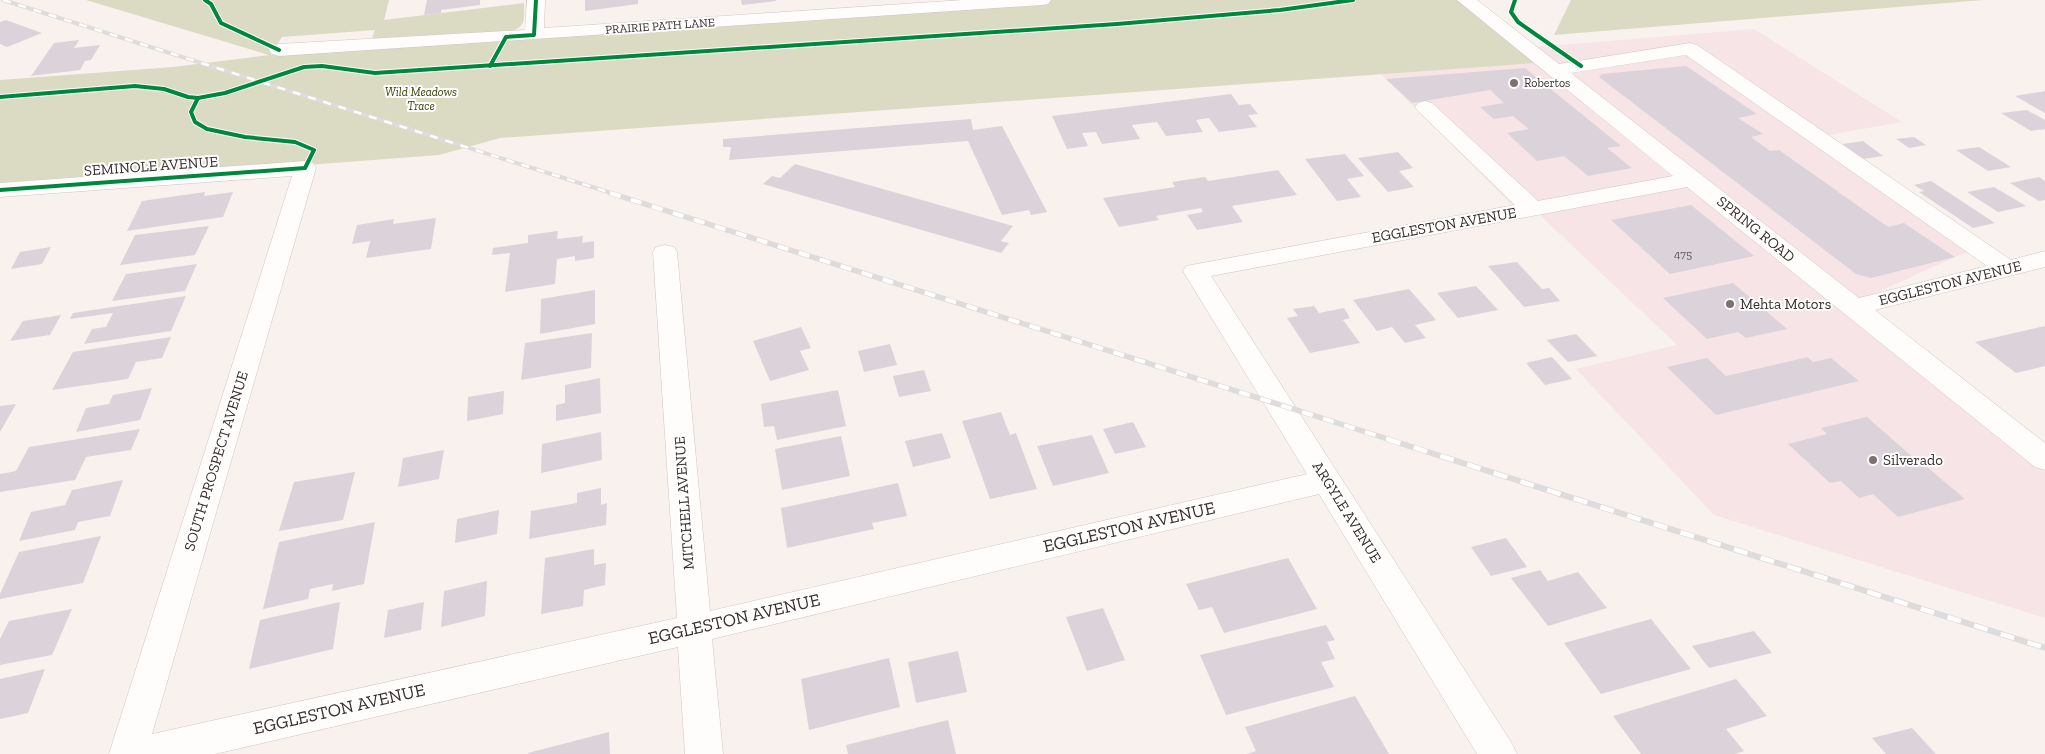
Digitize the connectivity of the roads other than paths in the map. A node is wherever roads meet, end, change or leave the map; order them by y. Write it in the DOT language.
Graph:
graph roads {
  1 [pos="536,0"];
  2 [pos="1042,0"];
  3 [pos="1466,0"];
  4 [pos="849,7"];
  5 [pos="534,35"];
  6 [pos="279,50"];
  7 [pos="1556,70"];
  8 [pos="1425,107"];
  9 [pos="304,168"];
  10 [pos="1693,179"];
  11 [pos="0,190"];
  12 [pos="1533,209"];
  13 [pos="664,252"];
  14 [pos="2045,259"];
  15 [pos="2008,269"];
  16 [pos="1196,271"];
  17 [pos="1855,308"];
  18 [pos="2045,459"];
  19 [pos="1327,481"];
  20 [pos="694,629"];
  21 [pos="128,754"];
  22 [pos="140,754"];
  23 [pos="704,754"];
  24 [pos="1498,754"];
  1 -- 5 [label="street"];
  2 -- 4 [label="street, PRAIRIE PATH LANE"];
  3 -- 7 [label="street, SPRING ROAD"];
  4 -- 5 [label="street, PRAIRIE PATH LANE"];
  5 -- 6 [label="street, PRAIRIE PATH LANE"];
  7 -- 10 [label="street, SPRING ROAD"];
  7 -- 15 [label="street"];
  8 -- 12 [label="street"];
  9 -- 11 [label="street, SEMINOLE AVENUE"];
  9 -- 21 [label="street, SOUTH PROSPECT AVENUE"];
  10 -- 12 [label="street, EGGLESTON AVENUE"];
  10 -- 17 [label="street, SPRING ROAD"];
  12 -- 16 [label="street, EGGLESTON AVENUE"];
  13 -- 20 [label="street, MITCHELL AVENUE"];
  14 -- 15 [label="street, EGGLESTON AVENUE"];
  15 -- 17 [label="street, EGGLESTON AVENUE"];
  16 -- 19 [label="street, ARGYLE AVENUE"];
  17 -- 18 [label="street, SPRING ROAD"];
  19 -- 20 [label="street, EGGLESTON AVENUE"];
  19 -- 24 [label="street, ARGYLE AVENUE"];
  20 -- 22 [label="street, EGGLESTON AVENUE"];
  20 -- 23 [label="street, MITCHELL AVENUE"];
}
